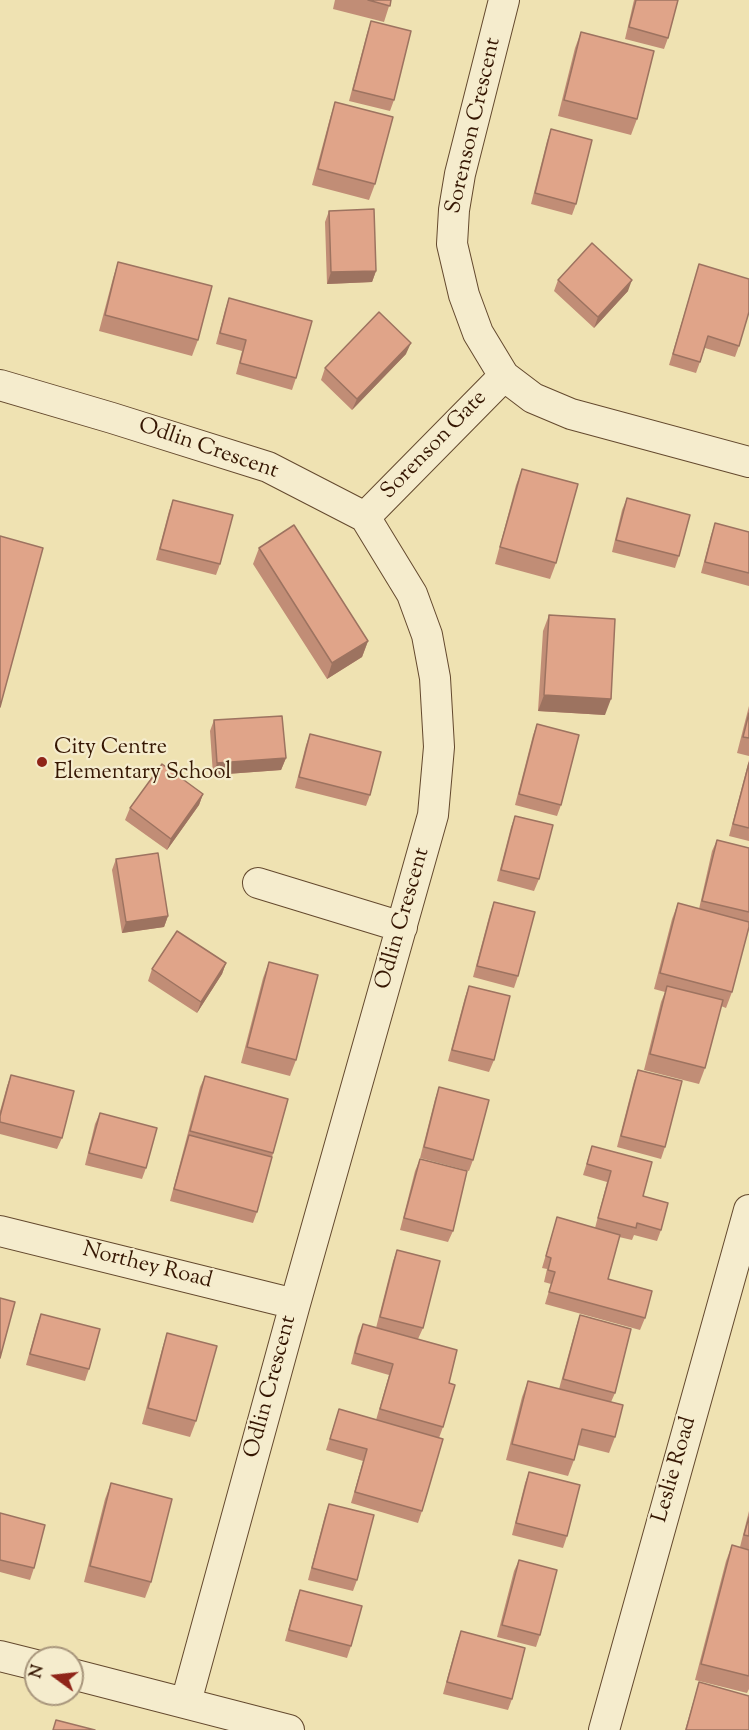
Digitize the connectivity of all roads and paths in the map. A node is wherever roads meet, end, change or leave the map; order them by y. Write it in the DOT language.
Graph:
graph roads {
  1 [pos="504,0"];
  2 [pos="504,376"];
  3 [pos="0,385"];
  4 [pos="749,462"];
  5 [pos="365,517"];
  6 [pos="258,883"];
  7 [pos="402,927"];
  8 [pos="749,1210"];
  9 [pos="0,1231"];
  10 [pos="295,1304"];
  11 [pos="0,1656"];
  12 [pos="24,1662"];
  13 [pos="84,1677"];
  14 [pos="186,1702"];
  15 [pos="289,1730"];
  16 [pos="604,1730"];
  1 -- 2 [label="street, Sorenson Crescent"];
  2 -- 4 [label="street, Sorenson Crescent"];
  2 -- 5 [label="street, Sorenson Gate"];
  3 -- 5 [label="street, Odlin Crescent"];
  5 -- 7 [label="street, Odlin Crescent"];
  6 -- 7 [label="street"];
  7 -- 10 [label="street, Odlin Crescent"];
  8 -- 16 [label="street, Leslie Road"];
  9 -- 10 [label="street, Northey Road"];
  10 -- 14 [label="street, Odlin Crescent"];
  11 -- 12 [label="street"];
  13 -- 14 [label="street"];
  14 -- 15 [label="street"];
}
